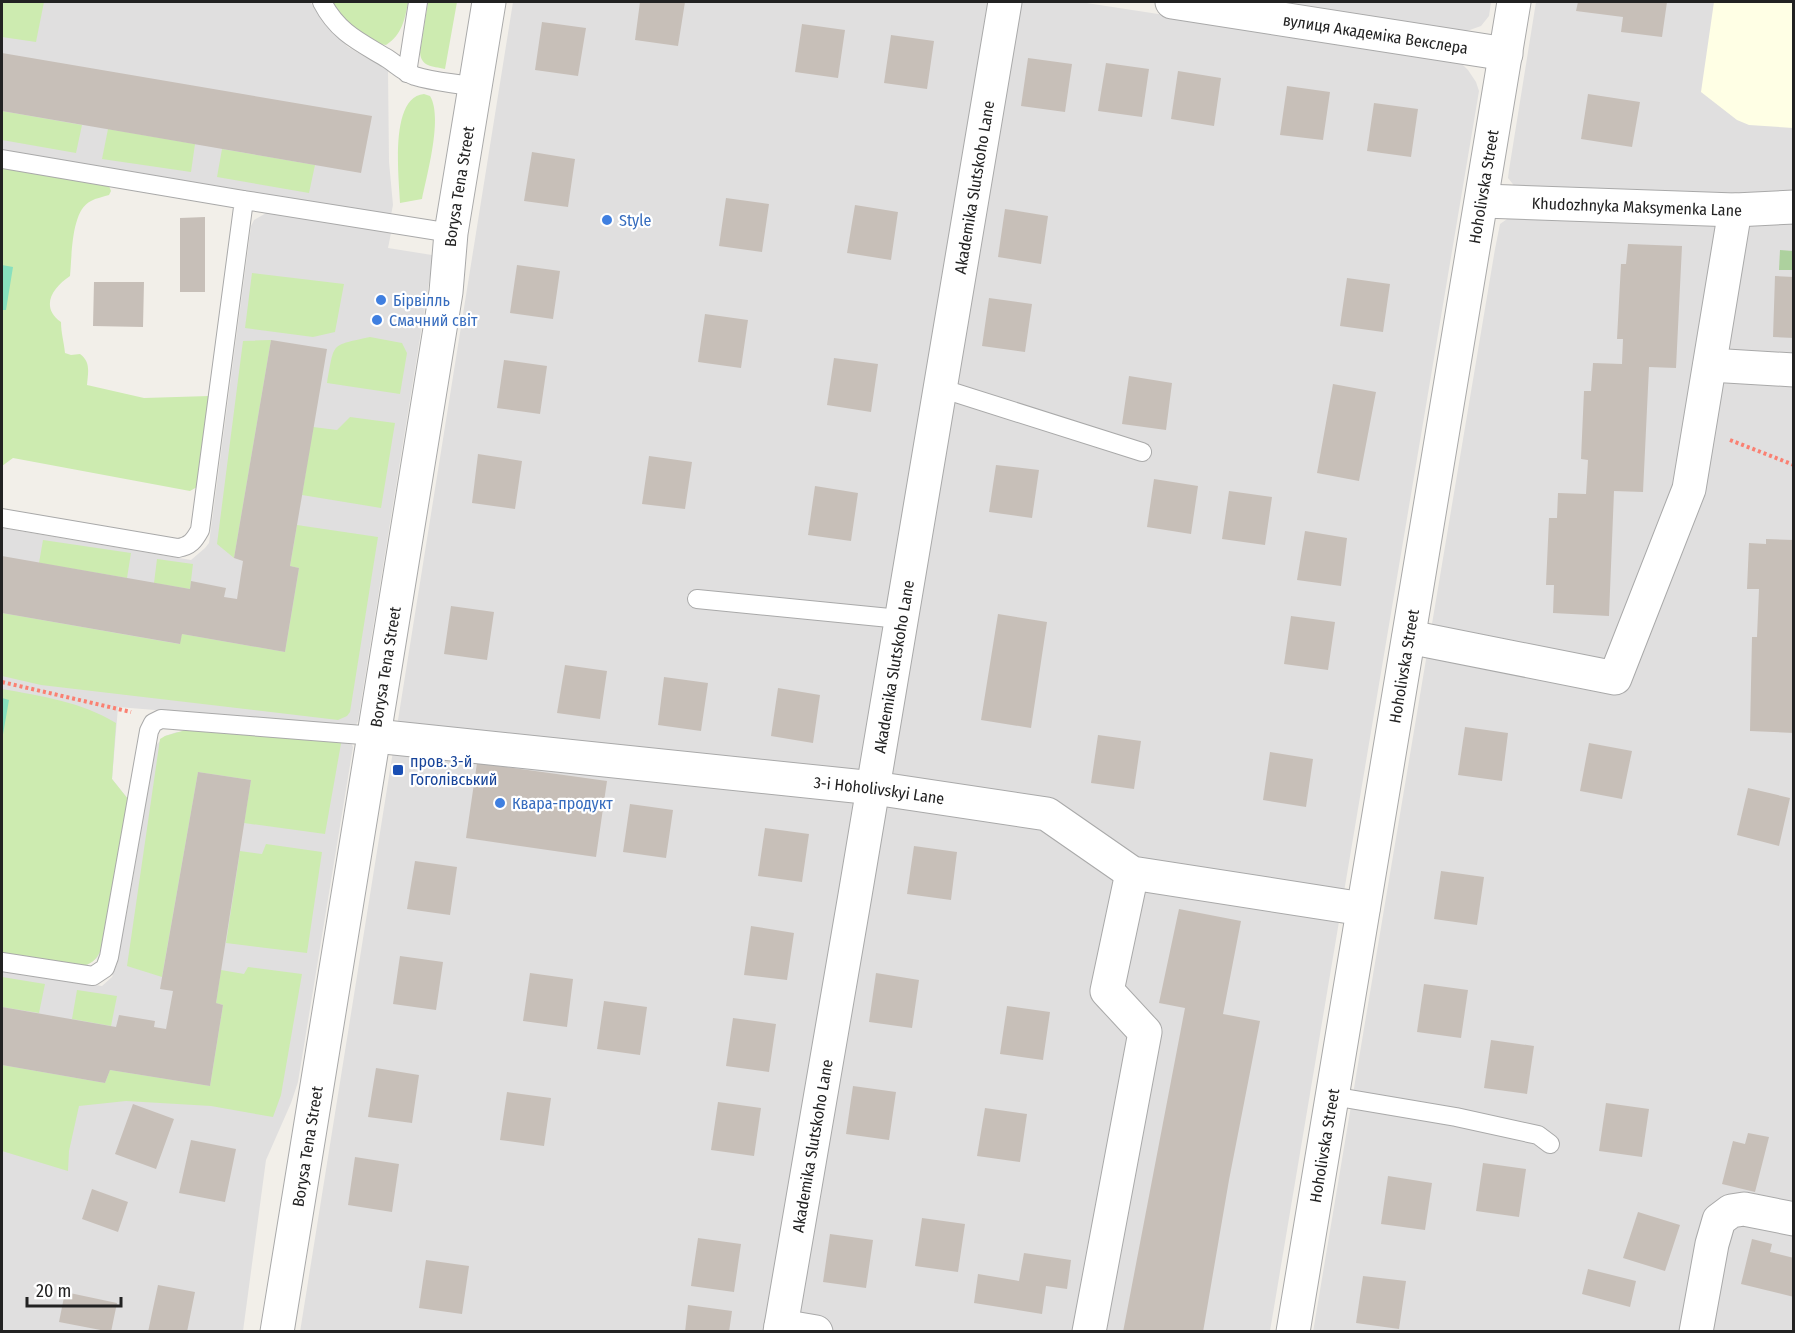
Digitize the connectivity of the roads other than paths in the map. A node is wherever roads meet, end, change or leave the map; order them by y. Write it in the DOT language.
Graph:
graph roads {
  1 [pos="322,2"];
  2 [pos="418,2"];
  3 [pos="489,2"];
  4 [pos="1005,2"];
  5 [pos="1172,2"];
  6 [pos="1514,2"];
  7 [pos="1506,54"];
  8 [pos="406,73"];
  9 [pos="474,87"];
  10 [pos="2,159"];
  11 [pos="244,200"];
  12 [pos="1483,201"];
  13 [pos="1794,207"];
  14 [pos="1735,210"];
  15 [pos="451,233"];
  16 [pos="1710,365"];
  17 [pos="1794,370"];
  18 [pos="940,388"];
  19 [pos="1142,452"];
  20 [pos="2,518"];
  21 [pos="697,599"];
  22 [pos="900,619"];
  23 [pos="1409,637"];
  24 [pos="375,736"];
  25 [pos="874,788"];
  26 [pos="1132,873"];
  27 [pos="1363,909"];
  28 [pos="2,962"];
  29 [pos="1332,1096"];
  30 [pos="1551,1144"];
  31 [pos="1794,1219"];
  32 [pos="780,1329"];
  33 [pos="277,1332"];
  34 [pos="816,1332"];
  35 [pos="1089,1332"];
  36 [pos="1293,1332"];
  37 [pos="1696,1332"];
  1 -- 8 [label="lane"];
  2 -- 8 [label="lane"];
  3 -- 9 [label="street, Borysa Tena Street"];
  4 -- 18 [label="street, Akademika Slutskoho Lane"];
  5 -- 7 [label="street, вулиця Академіка Векслера"];
  6 -- 7 [label="street, Hoholivska Street"];
  7 -- 12 [label="street, Hoholivska Street"];
  8 -- 9 [label="lane"];
  9 -- 15 [label="street, Borysa Tena Street"];
  10 -- 11 [label="lane"];
  11 -- 15 [label="lane"];
  11 -- 20 [label="lane"];
  12 -- 14 [label="street, Khudozhnyka Maksymenka Lane"];
  12 -- 23 [label="street, Hoholivska Street"];
  13 -- 14 [label="street, Khudozhnyka Maksymenka Lane"];
  14 -- 16 [label="street"];
  15 -- 24 [label="street, Borysa Tena Street"];
  16 -- 17 [label="street"];
  16 -- 23 [label="street"];
  18 -- 19 [label="lane"];
  18 -- 22 [label="street, Akademika Slutskoho Lane"];
  21 -- 22 [label="lane"];
  22 -- 25 [label="street, Akademika Slutskoho Lane"];
  23 -- 27 [label="street, Hoholivska Street"];
  24 -- 25 [label="street, 3-i Hoholivskyi Lane"];
  24 -- 28 [label="lane"];
  24 -- 33 [label="street, Borysa Tena Street"];
  25 -- 26 [label="street, 3-i Hoholivskyi Lane"];
  25 -- 32 [label="street, Akademika Slutskoho Lane"];
  26 -- 27 [label="street, 3-i Hoholivskyi Lane"];
  26 -- 35 [label="street"];
  27 -- 29 [label="street, Hoholivska Street"];
  29 -- 30 [label="lane"];
  29 -- 36 [label="street, Hoholivska Street"];
  31 -- 37 [label="street"];
  32 -- 34 [label="street"];
}
